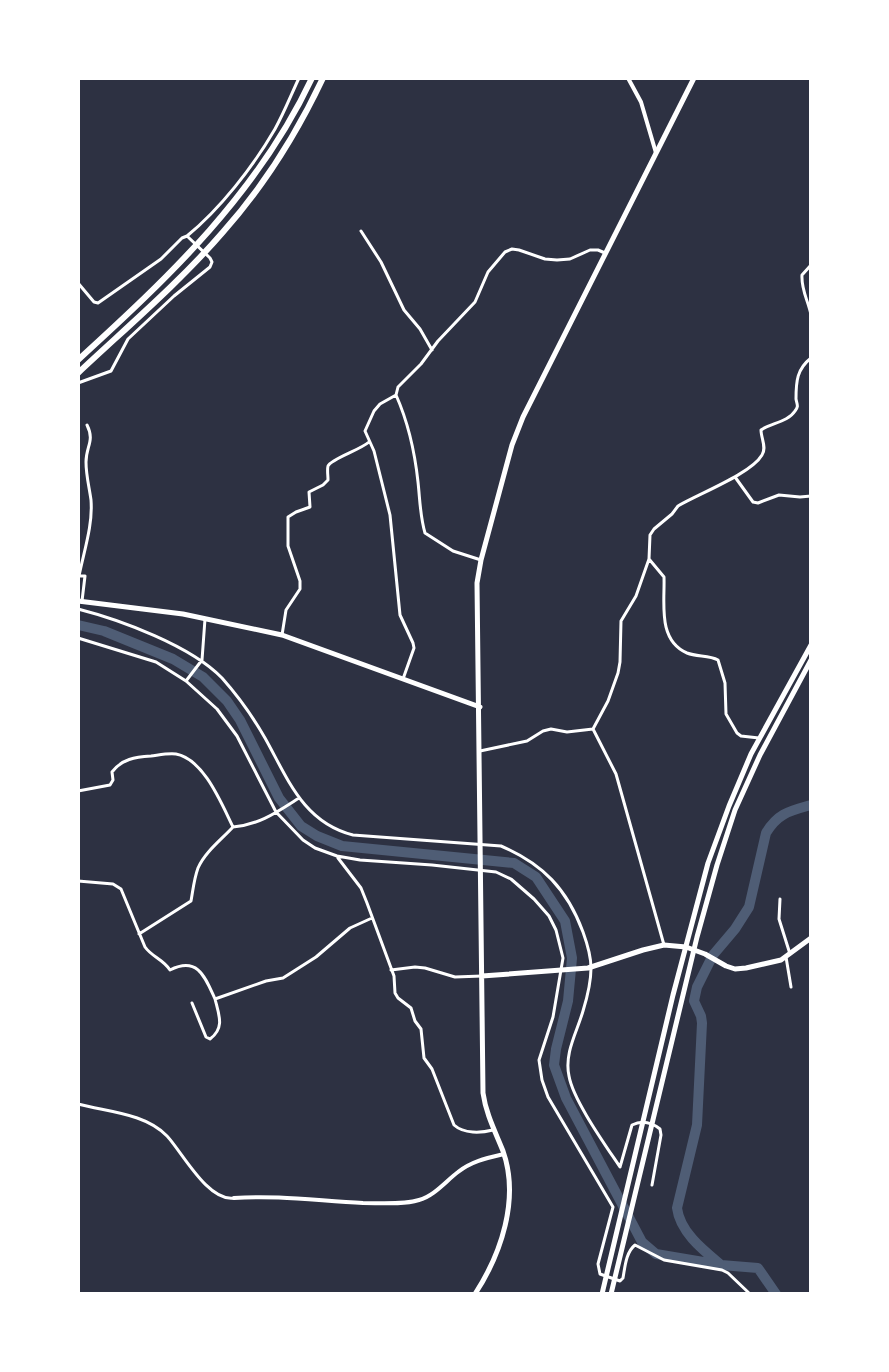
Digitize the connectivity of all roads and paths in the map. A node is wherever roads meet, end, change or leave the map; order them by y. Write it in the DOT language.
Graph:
graph roads {
  1 [pos="299,78"];
  2 [pos="312,78"];
  3 [pos="323,78"];
  4 [pos="628,78"];
  5 [pos="694,78"];
  6 [pos="656,153"];
  7 [pos="361,231"];
  8 [pos="189,238"];
  9 [pos="605,253"];
  10 [pos="811,265"];
  11 [pos="78,283"];
  12 [pos="811,315"];
  13 [pos="432,350"];
  14 [pos="811,358"];
  15 [pos="78,360"];
  16 [pos="78,373"];
  17 [pos="78,383"];
  18 [pos="396,395"];
  19 [pos="87,425"];
  20 [pos="369,442"];
  21 [pos="735,477"];
  22 [pos="811,496"];
  23 [pos="649,559"];
  24 [pos="481,560"];
  25 [pos="80,601"];
  26 [pos="78,609"];
  27 [pos="205,619"];
  28 [pos="282,635"];
  29 [pos="78,638"];
  30 [pos="811,645"];
  31 [pos="811,660"];
  32 [pos="201,661"];
  33 [pos="403,679"];
  34 [pos="187,680"];
  35 [pos="480,707"];
  36 [pos="593,729"];
  37 [pos="759,738"];
  38 [pos="480,751"];
  39 [pos="78,791"];
  40 [pos="298,799"];
  41 [pos="278,811"];
  42 [pos="233,827"];
  43 [pos="480,845"];
  44 [pos="337,856"];
  45 [pos="481,869"];
  46 [pos="78,881"];
  47 [pos="780,899"];
  48 [pos="372,918"];
  49 [pos="139,934"];
  50 [pos="811,938"];
  51 [pos="664,945"];
  52 [pos="686,947"];
  53 [pos="694,950"];
  54 [pos="788,956"];
  55 [pos="590,967"];
  56 [pos="391,970"];
  57 [pos="563,970"];
  58 [pos="482,976"];
  59 [pos="791,987"];
  60 [pos="215,999"];
  61 [pos="192,1003"];
  62 [pos="78,1104"];
  63 [pos="643,1122"];
  64 [pos="653,1124"];
  65 [pos="493,1130"];
  66 [pos="504,1154"];
  67 [pos="652,1185"];
  68 [pos="234,1198"];
  69 [pos="606,1277"];
  70 [pos="615,1280"];
  71 [pos="475,1294"];
  72 [pos="602,1294"];
  73 [pos="611,1294"];
  74 [pos="750,1294"];
  1 -- 8 [label="street"];
  2 -- 15 [label="highway"];
  3 -- 16 [label="highway"];
  4 -- 6 [label="street"];
  5 -- 6 [label="main road"];
  6 -- 9 [label="main road"];
  7 -- 13 [label="street"];
  8 -- 11 [label="street"];
  8 -- 17 [label="street"];
  9 -- 13 [label="street"];
  9 -- 24 [label="main road"];
  10 -- 12 [label="street"];
  13 -- 18 [label="street"];
  14 -- 21 [label="street"];
  18 -- 20 [label="street"];
  18 -- 24 [label="street"];
  19 -- 25 [label="street"];
  20 -- 28 [label="street"];
  20 -- 33 [label="street"];
  21 -- 22 [label="street"];
  21 -- 23 [label="street"];
  23 -- 36 [label="street"];
  23 -- 37 [label="street"];
  24 -- 35 [label="main road"];
  25 -- 27 [label="main road"];
  26 -- 32 [label="street"];
  27 -- 28 [label="main road"];
  27 -- 32 [label="street"];
  28 -- 33 [label="main road"];
  29 -- 34 [label="street"];
  30 -- 37 [label="main road"];
  31 -- 53 [label="main road"];
  32 -- 34 [label="street"];
  32 -- 40 [label="street"];
  33 -- 35 [label="main road"];
  34 -- 41 [label="street"];
  35 -- 38 [label="main road"];
  36 -- 38 [label="street"];
  36 -- 51 [label="street"];
  37 -- 52 [label="main road"];
  38 -- 43 [label="main road"];
  39 -- 42 [label="street"];
  40 -- 41 [label="street"];
  40 -- 43 [label="street"];
  41 -- 42 [label="street"];
  41 -- 44 [label="street"];
  42 -- 49 [label="street"];
  43 -- 45 [label="main road"];
  43 -- 55 [label="street"];
  44 -- 45 [label="street"];
  44 -- 48 [label="street"];
  45 -- 57 [label="street"];
  45 -- 58 [label="main road"];
  46 -- 49 [label="street"];
  47 -- 54 [label="street"];
  48 -- 56 [label="street"];
  48 -- 60 [label="street"];
  49 -- 60 [label="street"];
  50 -- 54 [label="main road"];
  51 -- 52 [label="main road"];
  51 -- 55 [label="main road"];
  52 -- 53 [label="main road"];
  52 -- 63 [label="main road"];
  53 -- 54 [label="main road"];
  53 -- 64 [label="main road"];
  54 -- 59 [label="street"];
  55 -- 57 [label="main road"];
  55 -- 63 [label="street"];
  56 -- 58 [label="street"];
  56 -- 65 [label="street"];
  57 -- 58 [label="main road"];
  57 -- 69 [label="street"];
  58 -- 65 [label="main road"];
  60 -- 61 [label="street"];
  62 -- 68 [label="street"];
  63 -- 64 [label="street"];
  63 -- 69 [label="main road"];
  64 -- 67 [label="street"];
  64 -- 70 [label="main road"];
  65 -- 66 [label="main road"];
  66 -- 68 [label="street"];
  66 -- 71 [label="main road"];
  69 -- 70 [label="street"];
  69 -- 72 [label="main road"];
  70 -- 73 [label="main road"];
  70 -- 74 [label="street"];
}
